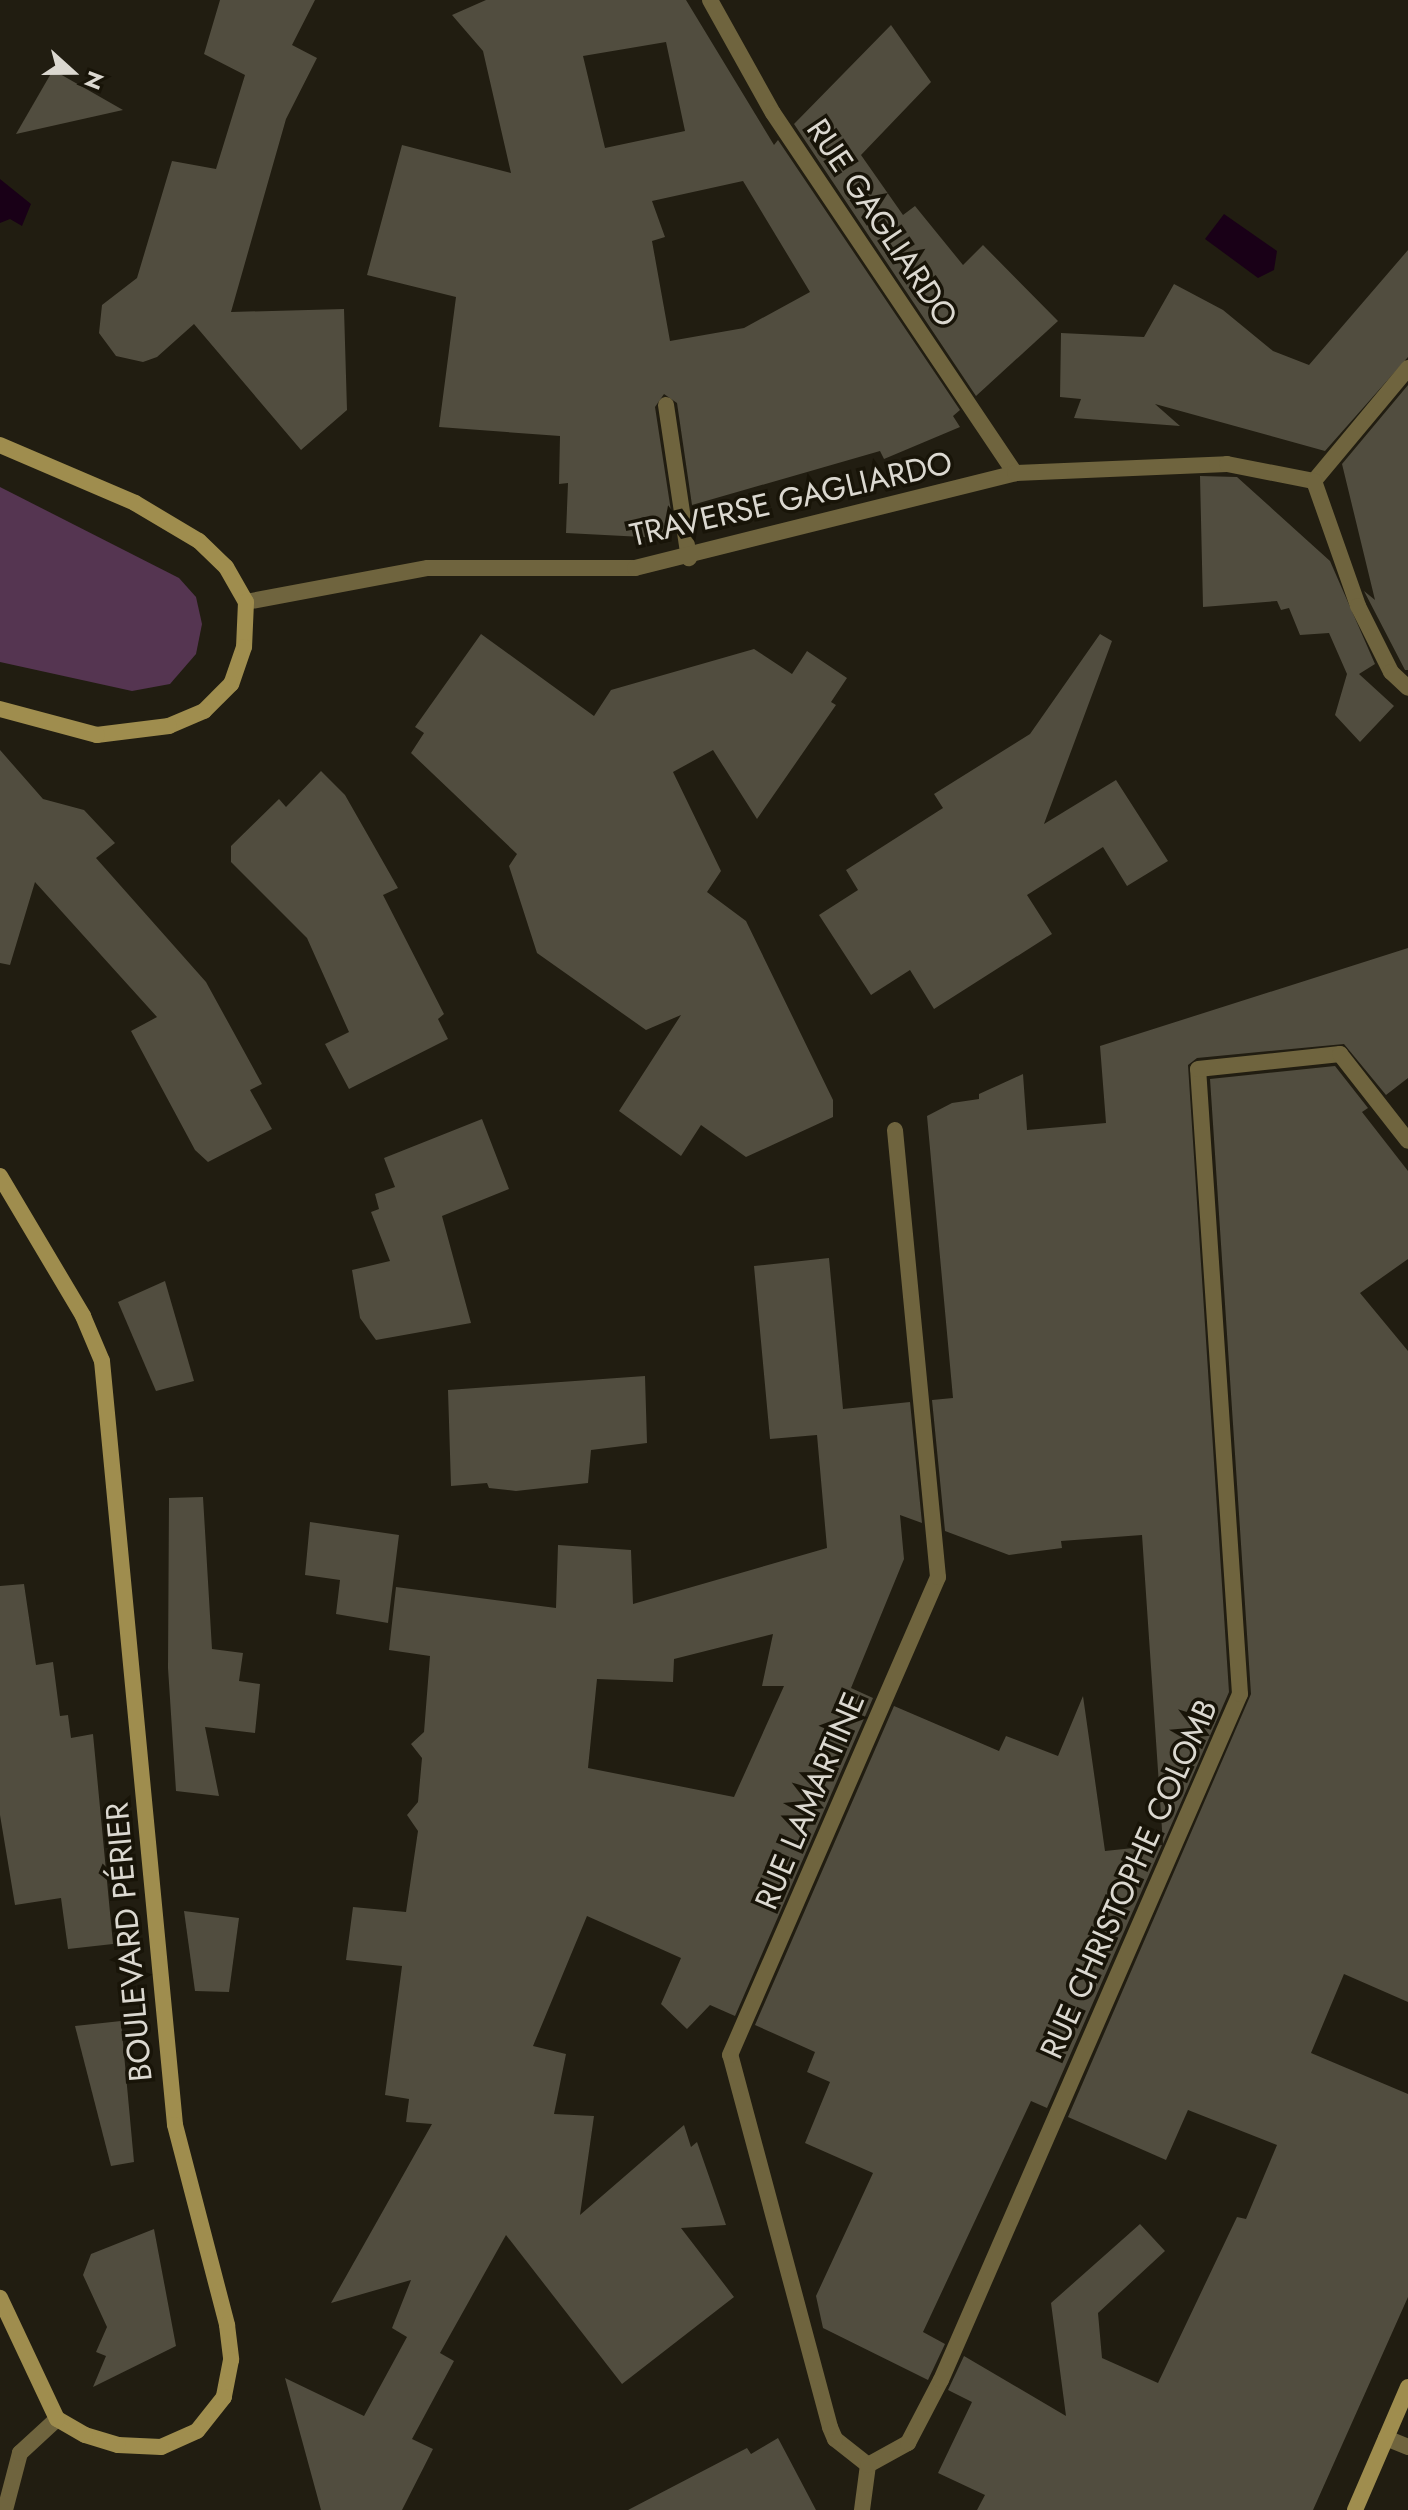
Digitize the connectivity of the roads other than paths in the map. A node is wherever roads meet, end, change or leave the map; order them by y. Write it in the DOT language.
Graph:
graph roads {
  1 [pos="710,0"];
  2 [pos="1408,368"];
  3 [pos="666,405"];
  4 [pos="0,445"];
  5 [pos="1015,473"];
  6 [pos="1314,481"];
  7 [pos="689,558"];
  8 [pos="246,602"];
  9 [pos="1408,688"];
  10 [pos="0,709"];
  11 [pos="895,1130"];
  12 [pos="1408,1141"];
  13 [pos="0,1176"];
  14 [pos="0,2298"];
  15 [pos="1408,2387"];
  16 [pos="57,2419"];
  17 [pos="1386,2438"];
  18 [pos="1408,2447"];
  19 [pos="868,2465"];
  20 [pos="5,2510"];
  21 [pos="862,2510"];
  22 [pos="1355,2510"];
  1 -- 5 [label="street, RUE GAGLIARDO"];
  2 -- 6 [label="street"];
  3 -- 7 [label="street"];
  4 -- 8 [label="street"];
  5 -- 6 [label="street, TRAVERSE GAGLIARDO"];
  5 -- 7 [label="street, TRAVERSE GAGLIARDO"];
  6 -- 9 [label="street"];
  7 -- 8 [label="street, TRAVERSE GAGLIARDO"];
  8 -- 10 [label="street"];
  11 -- 19 [label="street, RUE LAMARTINE"];
  12 -- 19 [label="street, RUE CHRISTOPHE COLOMB"];
  13 -- 16 [label="street, BOULEVARD PÉRIER"];
  14 -- 16 [label="street"];
  15 -- 17 [label="street"];
  16 -- 20 [label="street"];
  17 -- 18 [label="street"];
  17 -- 22 [label="street"];
  19 -- 21 [label="street"];
}
